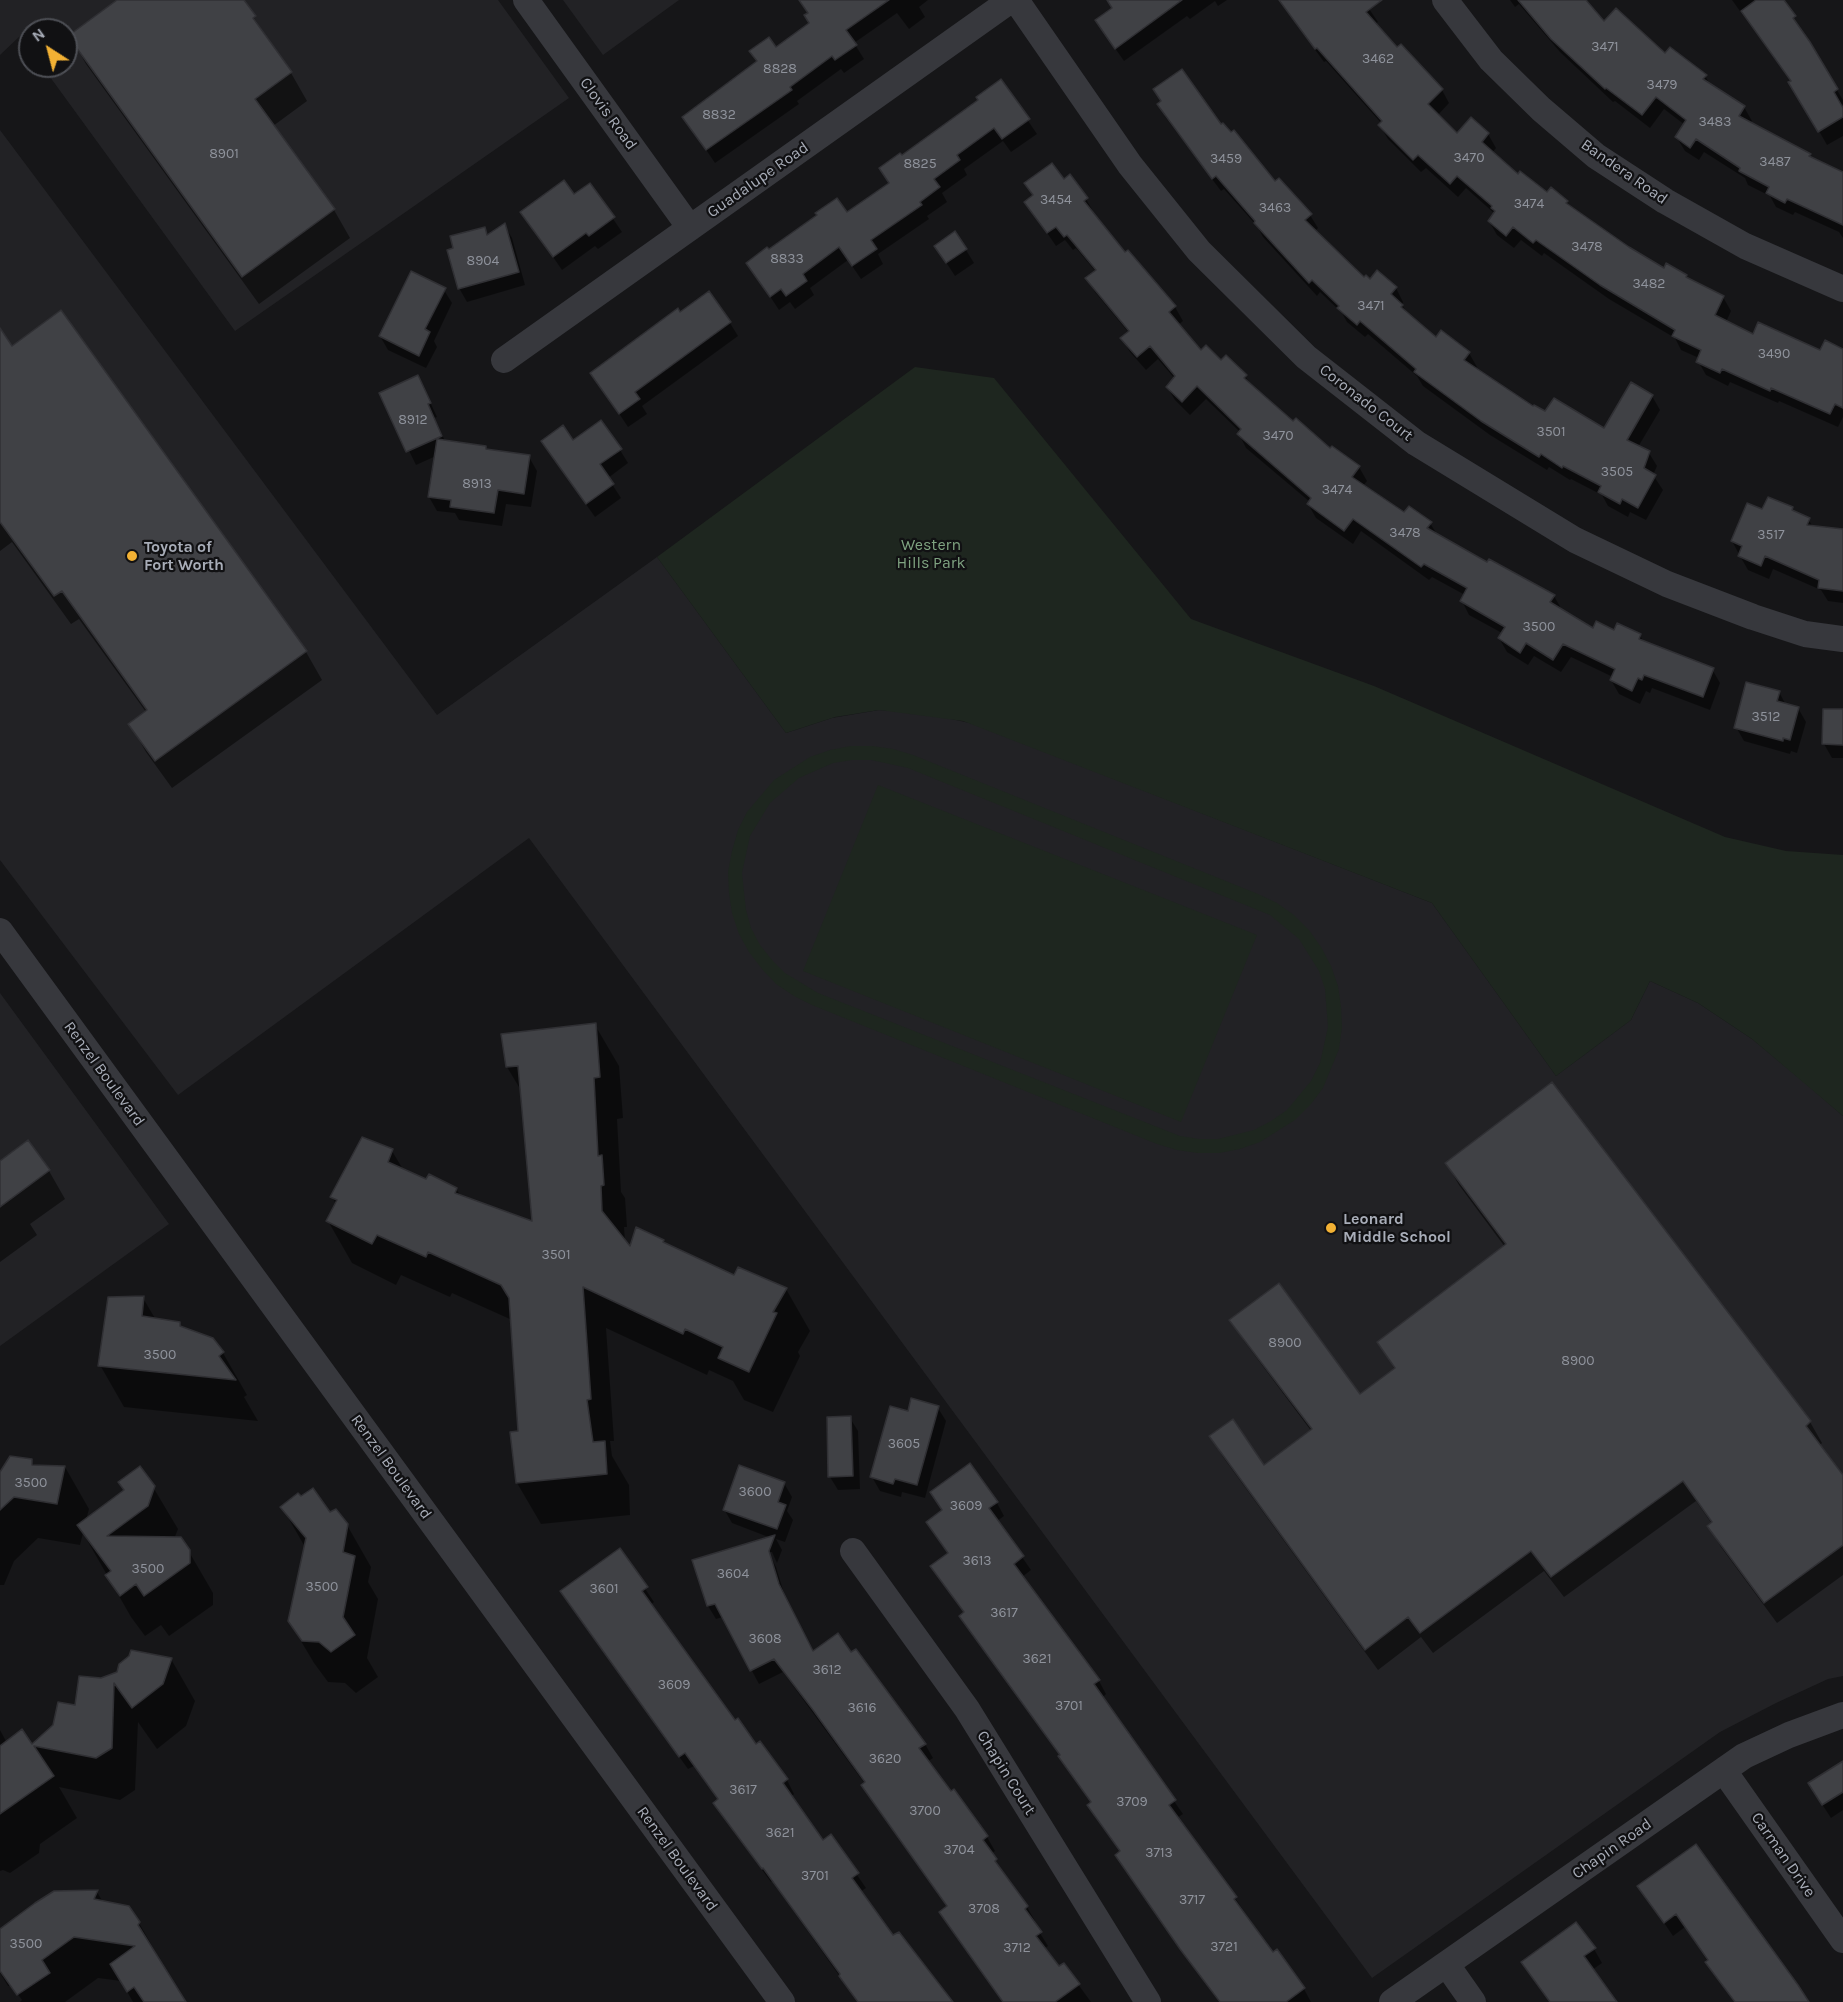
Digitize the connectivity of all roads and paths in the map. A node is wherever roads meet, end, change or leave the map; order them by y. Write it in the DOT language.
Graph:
graph roads {
  1 [pos="526,0"];
  2 [pos="1011,0"];
  3 [pos="1016,0"];
  4 [pos="1445,0"];
  5 [pos="690,228"];
  6 [pos="1843,289"];
  7 [pos="504,360"];
  8 [pos="1843,639"];
  9 [pos="0,931"];
  10 [pos="853,1551"];
  11 [pos="1843,1714"];
  12 [pos="1724,1771"];
  13 [pos="1843,1940"];
  14 [pos="1447,1965"];
  15 [pos="782,2002"];
  16 [pos="1148,2002"];
  17 [pos="1392,2002"];
  18 [pos="1473,2002"];
  1 -- 5 [label="street, Clovis Road"];
  2 -- 5 [label="street, Guadalupe Road"];
  3 -- 8 [label="street, Coronado Court"];
  4 -- 6 [label="street, Bandera Road"];
  5 -- 7 [label="street, Guadalupe Road"];
  9 -- 15 [label="street, Renzel Boulevard"];
  10 -- 16 [label="street, Chapin Court"];
  11 -- 12 [label="street, Chapin Road"];
  12 -- 13 [label="street, Carman Drive"];
  12 -- 14 [label="street, Chapin Road"];
  14 -- 17 [label="street, Chapin Road"];
  14 -- 18 [label="street"];
}
